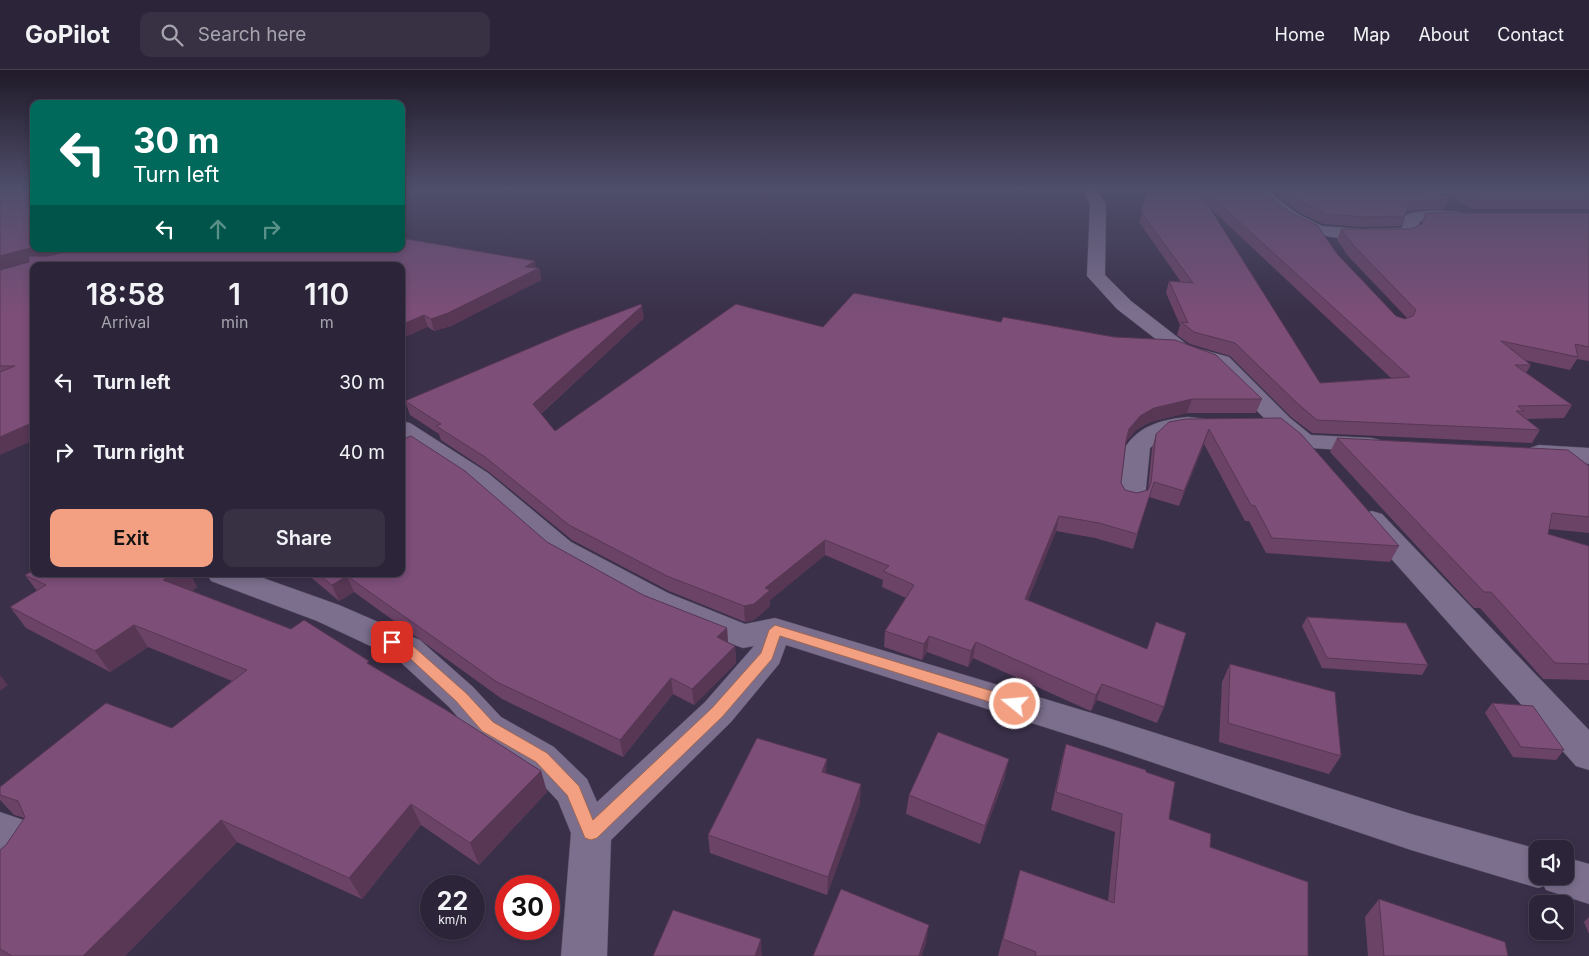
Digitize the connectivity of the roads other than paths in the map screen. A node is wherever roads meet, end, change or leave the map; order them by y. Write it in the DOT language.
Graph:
graph roads {
  1 [pos="1097,230"];
  2 [pos="1410,230"];
  3 [pos="1320,231"];
  4 [pos="1336,253"];
  5 [pos="1250,422"];
  6 [pos="1216,423"];
  7 [pos="1282,423"];
  8 [pos="405,431"];
  9 [pos="1305,442"];
  10 [pos="1395,446"];
  11 [pos="1514,451"];
  12 [pos="1589,456"];
  13 [pos="1330,470"];
  14 [pos="1132,498"];
  15 [pos="1354,499"];
  16 [pos="230,577"];
  17 [pos="775,630"];
  18 [pos="1589,755"];
  19 [pos="0,830"];
  20 [pos="591,833"];
  21 [pos="0,864"];
  22 [pos="1529,866"];
  23 [pos="1574,880"];
  24 [pos="1589,884"];
  25 [pos="584,956"];
  1 -- 7 [label="street"];
  2 -- 3 [label="street"];
  3 -- 4 [label="street"];
  5 -- 7 [label="street"];
  6 -- 14 [label="street"];
  7 -- 9 [label="street"];
  8 -- 17 [label="street"];
  9 -- 10 [label="street"];
  9 -- 13 [label="street"];
  11 -- 12 [label="street"];
  15 -- 18 [label="street"];
  16 -- 20 [label="street"];
  17 -- 20 [label="street"];
  17 -- 22 [label="street"];
  19 -- 21 [label="street"];
  20 -- 25 [label="street"];
  23 -- 24 [label="street"];
}
